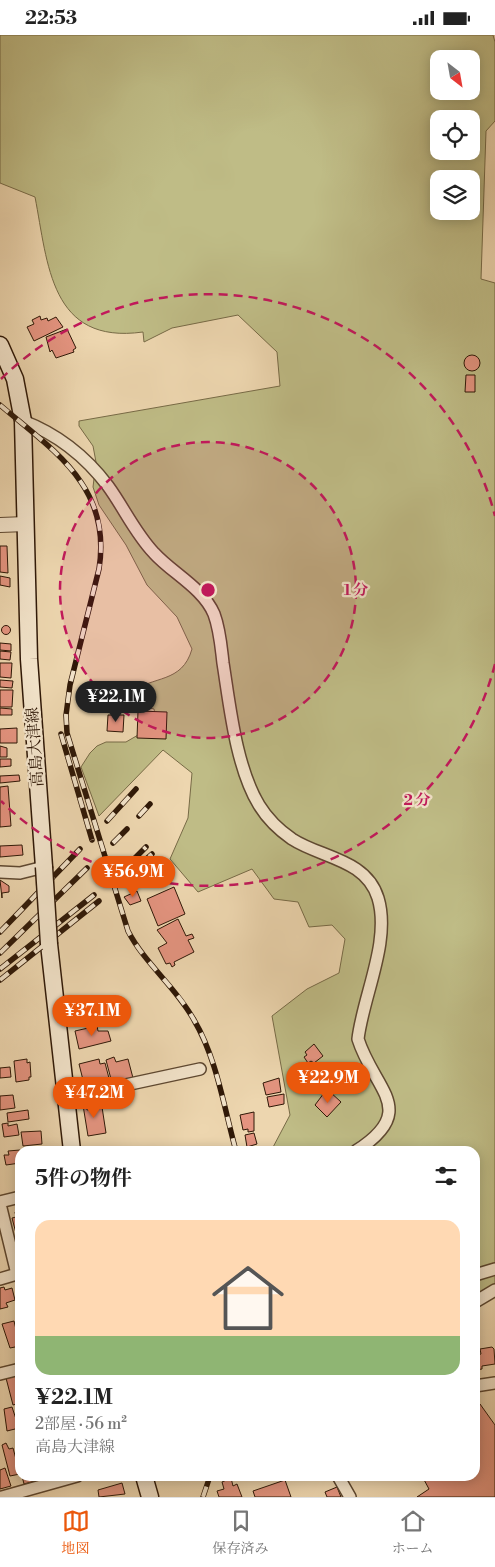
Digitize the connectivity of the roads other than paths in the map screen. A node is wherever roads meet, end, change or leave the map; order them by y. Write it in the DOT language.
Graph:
graph roads {
  1 [pos="0,345"];
  2 [pos="23,421"];
  3 [pos="26,524"];
  4 [pos="0,525"];
  5 [pos="44,867"];
  6 [pos="0,872"];
  7 [pos="200,1069"];
  8 [pos="65,1098"];
  9 [pos="71,1146"];
  10 [pos="364,1146"];
  11 [pos="15,1198"];
  12 [pos="0,1203"];
  13 [pos="15,1248"];
  14 [pos="495,1269"];
  15 [pos="480,1274"];
  16 [pos="15,1275"];
  17 [pos="0,1279"];
  18 [pos="495,1290"];
  19 [pos="480,1299"];
  20 [pos="15,1370"];
  21 [pos="0,1374"];
  22 [pos="495,1383"];
  23 [pos="480,1385"];
  24 [pos="59,1481"];
  25 [pos="145,1481"];
  26 [pos="341,1481"];
  27 [pos="2,1497"];
  28 [pos="150,1497"];
  29 [pos="350,1497"];
  1 -- 2 [label="main road, 高島大津線"];
  2 -- 3 [label="main road, 高島大津線"];
  2 -- 10 [label="street"];
  3 -- 4 [label="street"];
  3 -- 5 [label="main road, 高島大津線"];
  5 -- 6 [label="street"];
  5 -- 8 [label="main road, 高島大津線, bridge"];
  7 -- 8 [label="street"];
  8 -- 9 [label="main road, 高島大津線"];
  11 -- 12 [label="street"];
  12 -- 13 [label="street"];
  14 -- 15 [label="street"];
  16 -- 17 [label="street"];
  18 -- 19 [label="street"];
  20 -- 21 [label="street"];
  22 -- 23 [label="street"];
  24 -- 27 [label="street"];
  25 -- 28 [label="main road"];
  26 -- 29 [label="street"];
}
